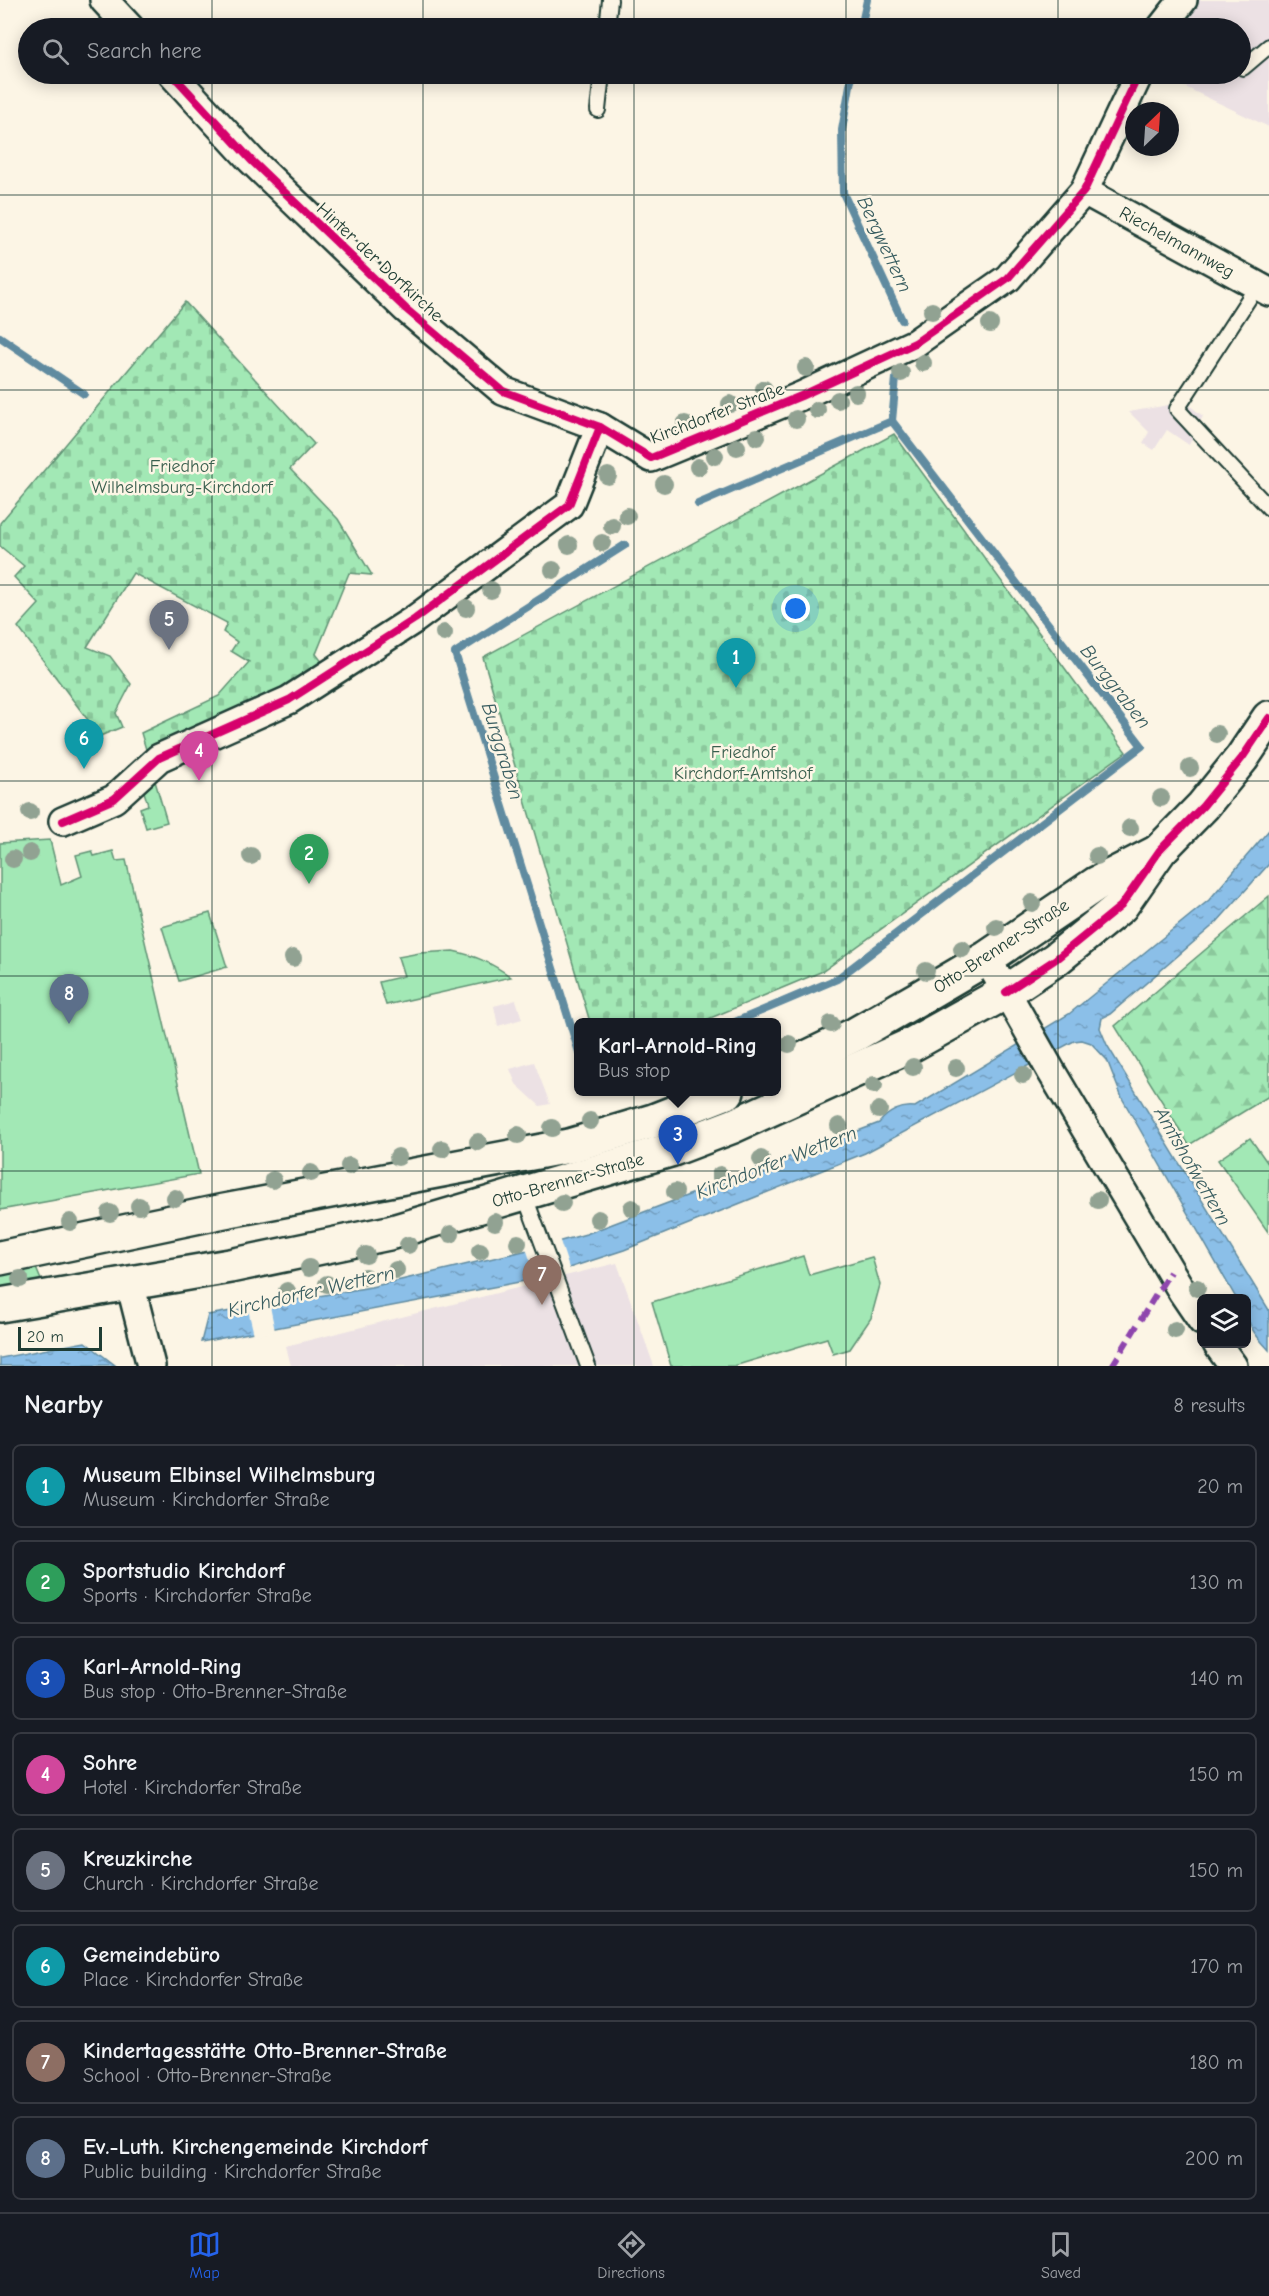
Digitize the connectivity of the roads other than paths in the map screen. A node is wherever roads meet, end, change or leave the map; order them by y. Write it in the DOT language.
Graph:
graph roads {
  1 [pos="104,0"];
  2 [pos="610,0"];
  3 [pos="1183,0"];
  4 [pos="121,18"];
  5 [pos="608,18"];
  6 [pos="1169,18"];
  7 [pos="1269,46"];
  8 [pos="1251,61"];
  9 [pos="181,84"];
  10 [pos="601,84"];
  11 [pos="1134,84"];
  12 [pos="598,110"];
  13 [pos="1084,191"];
  14 [pos="1263,289"];
  15 [pos="600,427"];
  16 [pos="1269,508"];
  17 [pos="1269,718"];
  18 [pos="63,821"];
  19 [pos="1160,850"];
  20 [pos="987,958"];
  21 [pos="1006,992"];
  22 [pos="781,1069"];
  23 [pos="717,1096"];
  24 [pos="524,1194"];
  25 [pos="120,1234"];
  26 [pos="0,1258"];
  27 [pos="130,1283"];
  28 [pos="0,1305"];
  29 [pos="1197,1314"];
  30 [pos="1220,1348"];
  31 [pos="151,1366"];
  32 [pos="588,1366"];
  33 [pos="1233,1366"];
  1 -- 4 [label="street"];
  2 -- 5 [label="lane"];
  3 -- 6 [label="street"];
  7 -- 8 [label="lane"];
  9 -- 15 [label="street, Hinter der Dorfkirche"];
  10 -- 12 [label="lane"];
  11 -- 13 [label="street, Kirchdorfer Straße"];
  13 -- 14 [label="street, Riechelmannweg"];
  13 -- 15 [label="street, Kirchdorfer Straße"];
  14 -- 16 [label="lane"];
  15 -- 18 [label="street"];
  17 -- 19 [label="main road, Otto-Brenner-Straße"];
  19 -- 20 [label="main road, Otto-Brenner-Straße"];
  19 -- 21 [label="main road, Otto-Brenner-Straße"];
  20 -- 21 [label="street"];
  20 -- 22 [label="main road, Otto-Brenner-Straße"];
  21 -- 24 [label="main road, Otto-Brenner-Straße"];
  21 -- 29 [label="street"];
  23 -- 25 [label="main road, Otto-Brenner-Straße"];
  24 -- 27 [label="main road, Otto-Brenner-Straße"];
  24 -- 32 [label="lane"];
  25 -- 26 [label="main road, Otto-Brenner-Straße"];
  25 -- 27 [label="main road"];
  27 -- 28 [label="main road, Otto-Brenner-Straße"];
  27 -- 31 [label="street"];
  30 -- 33 [label="street"];
}
